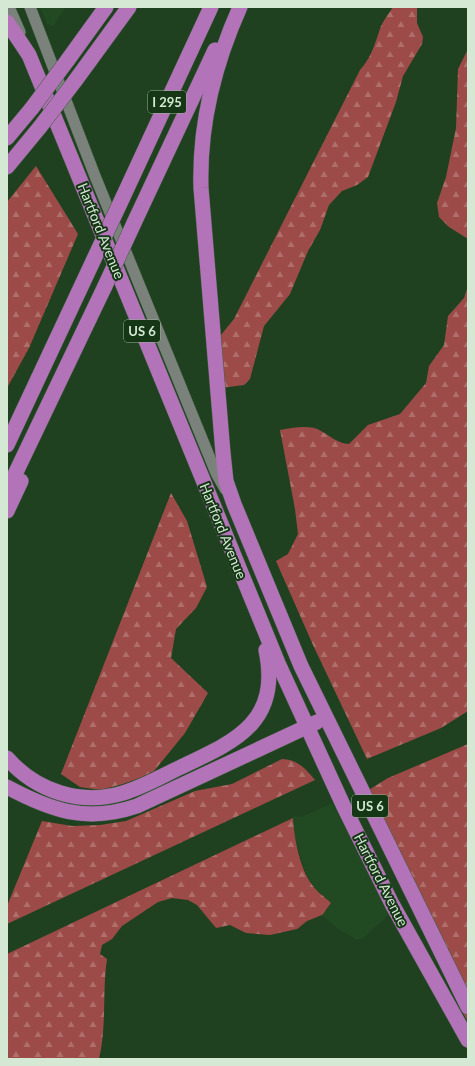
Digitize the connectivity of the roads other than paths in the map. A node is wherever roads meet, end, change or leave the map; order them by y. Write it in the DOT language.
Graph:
graph roads {
  1 [pos="9,7"];
  2 [pos="30,7"];
  3 [pos="106,7"];
  4 [pos="129,7"];
  5 [pos="211,7"];
  6 [pos="239,7"];
  7 [pos="7,22"];
  8 [pos="29,55"];
  9 [pos="32,108"];
  10 [pos="7,133"];
  11 [pos="7,138"];
  12 [pos="7,167"];
  13 [pos="62,377"];
  14 [pos="7,445"];
  15 [pos="7,491"];
  16 [pos="236,510"];
  17 [pos="7,511"];
  18 [pos="254,606"];
  19 [pos="326,718"];
  20 [pos="308,727"];
  21 [pos="7,758"];
  22 [pos="7,787"];
  23 [pos="468,1006"];
  24 [pos="468,1040"];
  1 -- 8 [label="main road, Hartford Avenue"];
  2 -- 16 [label="main road, Hartford Avenue"];
  3 -- 9 [label="highway, bridge"];
  4 -- 12 [label="highway, bridge"];
  5 -- 14 [label="highway, I 295, bridge"];
  6 -- 13 [label="highway, bridge"];
  6 -- 16 [label="highway, US 6"];
  7 -- 8 [label="highway"];
  8 -- 18 [label="highway, Hartford Avenue / US 6"];
  9 -- 10 [label="highway"];
  9 -- 11 [label="highway"];
  13 -- 15 [label="highway"];
  13 -- 17 [label="highway"];
  16 -- 19 [label="highway, Hartford Avenue / US 6"];
  18 -- 20 [label="highway, Hartford Avenue / US 6"];
  18 -- 21 [label="highway"];
  19 -- 20 [label="highway"];
  19 -- 23 [label="highway, Hartford Avenue / US 6"];
  20 -- 22 [label="highway"];
  20 -- 24 [label="highway, Hartford Avenue / US 6"];
}
